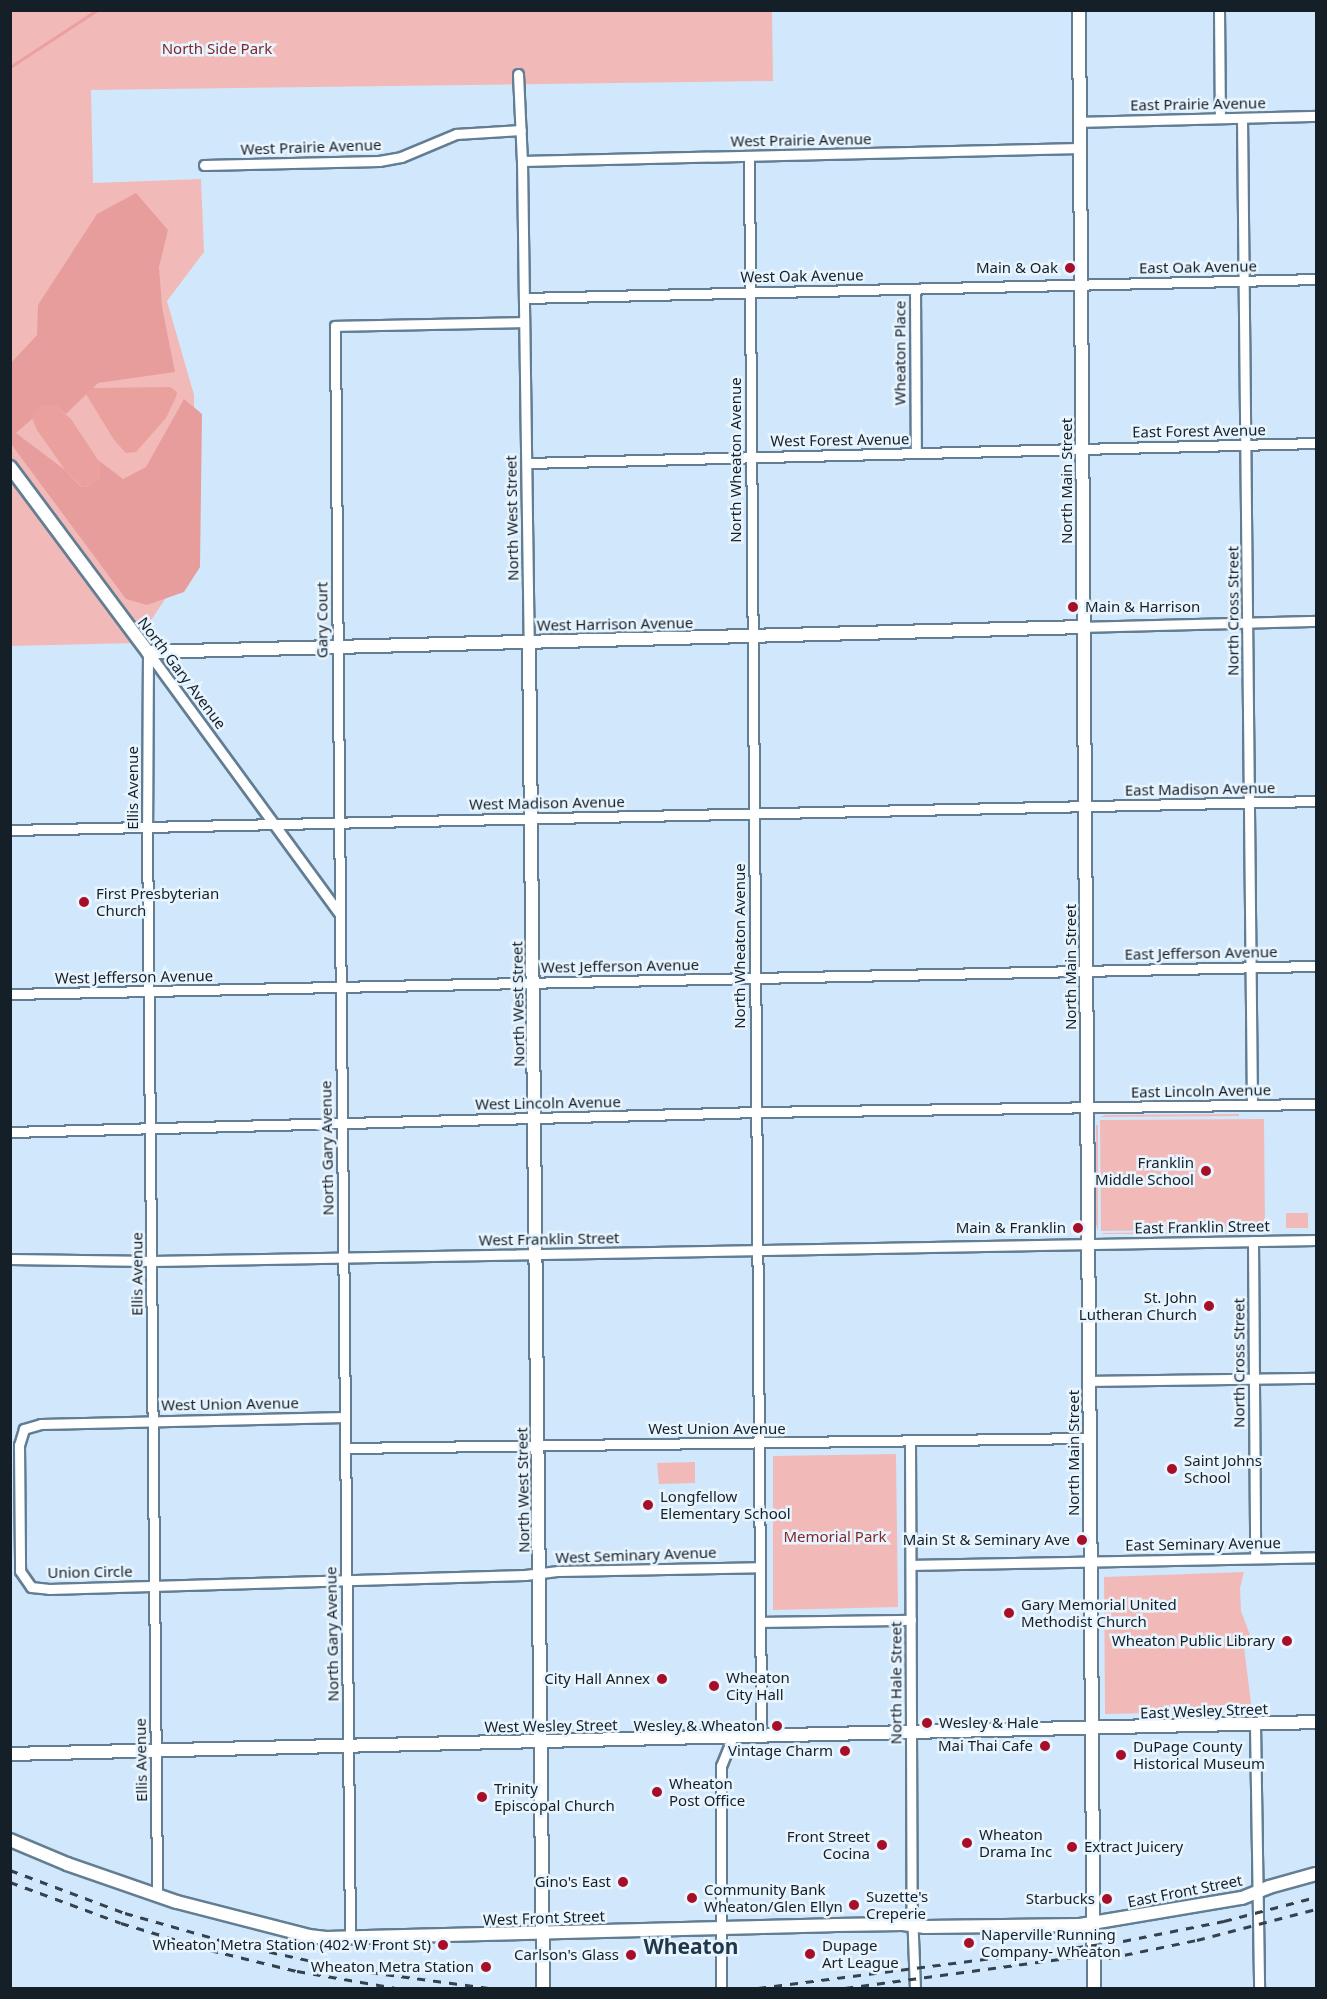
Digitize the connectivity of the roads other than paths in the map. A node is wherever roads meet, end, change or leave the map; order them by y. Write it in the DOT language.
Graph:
graph roads {
  1 [pos="1079,10"];
  2 [pos="1219,10"];
  3 [pos="518,74"];
  4 [pos="1317,116"];
  5 [pos="1220,118"];
  6 [pos="1242,118"];
  7 [pos="1080,122"];
  8 [pos="521,130"];
  9 [pos="1080,148"];
  10 [pos="749,156"];
  11 [pos="522,161"];
  12 [pos="204,165"];
  13 [pos="1317,279"];
  14 [pos="1244,281"];
  15 [pos="1081,285"];
  16 [pos="915,289"];
  17 [pos="750,293"];
  18 [pos="524,298"];
  19 [pos="524,322"];
  20 [pos="1317,443"];
  21 [pos="1246,445"];
  22 [pos="1082,449"];
  23 [pos="916,453"];
  24 [pos="751,458"];
  25 [pos="526,463"];
  26 [pos="10,467"];
  27 [pos="1317,621"];
  28 [pos="1248,623"];
  29 [pos="1083,627"];
  30 [pos="752,636"];
  31 [pos="529,641"];
  32 [pos="338,647"];
  33 [pos="148,652"];
  34 [pos="1317,801"];
  35 [pos="1249,803"];
  36 [pos="1085,806"];
  37 [pos="754,814"];
  38 [pos="531,818"];
  39 [pos="339,822"];
  40 [pos="275,823"];
  41 [pos="147,827"];
  42 [pos="10,830"];
  43 [pos="340,914"];
  44 [pos="1317,966"];
  45 [pos="1250,967"];
  46 [pos="1086,970"];
  47 [pos="755,978"];
  48 [pos="533,982"];
  49 [pos="340,987"];
  50 [pos="149,991"];
  51 [pos="10,994"];
  52 [pos="1317,1104"];
  53 [pos="1252,1105"];
  54 [pos="1087,1108"];
  55 [pos="756,1112"];
  56 [pos="534,1118"];
  57 [pos="342,1123"];
  58 [pos="150,1128"];
  59 [pos="10,1132"];
  60 [pos="1317,1240"];
  61 [pos="1253,1241"];
  62 [pos="1088,1245"];
  63 [pos="757,1250"];
  64 [pos="536,1255"];
  65 [pos="343,1257"];
  66 [pos="10,1259"];
  67 [pos="152,1261"];
  68 [pos="1317,1378"];
  69 [pos="1254,1379"];
  70 [pos="1089,1381"];
  71 [pos="345,1417"];
  72 [pos="153,1421"];
  73 [pos="1089,1438"];
  74 [pos="910,1441"];
  75 [pos="537,1444"];
  76 [pos="759,1444"];
  77 [pos="345,1448"];
  78 [pos="1255,1557"];
  79 [pos="1317,1557"];
  80 [pos="1090,1562"];
  81 [pos="912,1565"];
  82 [pos="760,1567"];
  83 [pos="539,1574"];
  84 [pos="346,1579"];
  85 [pos="154,1585"];
  86 [pos="911,1620"];
  87 [pos="760,1622"];
  88 [pos="1317,1722"];
  89 [pos="1255,1725"];
  90 [pos="1091,1729"];
  91 [pos="910,1733"];
  92 [pos="733,1736"];
  93 [pos="761,1736"];
  94 [pos="541,1740"];
  95 [pos="349,1745"];
  96 [pos="156,1750"];
  97 [pos="10,1754"];
  98 [pos="10,1840"];
  99 [pos="1317,1874"];
  100 [pos="1257,1892"];
  101 [pos="157,1896"];
  102 [pos="1093,1923"];
  103 [pos="913,1926"];
  104 [pos="721,1928"];
  105 [pos="542,1933"];
  106 [pos="350,1937"];
  107 [pos="543,1989"];
  108 [pos="721,1989"];
  109 [pos="915,1989"];
  110 [pos="1094,1989"];
  111 [pos="1258,1989"];
  1 -- 7 [label="street, North Main Street"];
  2 -- 5 [label="street"];
  3 -- 8 [label="street, North West Street"];
  4 -- 6 [label="street, East Prairie Avenue"];
  5 -- 6 [label="street, East Prairie Avenue"];
  5 -- 7 [label="street, East Prairie Avenue"];
  6 -- 14 [label="street, North Cross Street"];
  7 -- 9 [label="street, North Main Street"];
  8 -- 11 [label="street, North West Street"];
  8 -- 12 [label="street, West Prairie Avenue"];
  9 -- 10 [label="street, West Prairie Avenue"];
  9 -- 15 [label="street, North Main Street"];
  10 -- 11 [label="street, West Prairie Avenue"];
  10 -- 17 [label="street, North Wheaton Avenue"];
  11 -- 18 [label="street, North West Street"];
  13 -- 14 [label="street, East Oak Avenue"];
  14 -- 15 [label="street, East Oak Avenue"];
  14 -- 21 [label="street, North Cross Street"];
  15 -- 16 [label="street, West Oak Avenue"];
  15 -- 22 [label="street, North Main Street"];
  16 -- 17 [label="street, West Oak Avenue"];
  16 -- 23 [label="street, Wheaton Place"];
  17 -- 18 [label="street, West Oak Avenue"];
  17 -- 24 [label="street, North Wheaton Avenue"];
  18 -- 19 [label="street, North West Street"];
  19 -- 25 [label="street, North West Street"];
  19 -- 32 [label="street, Gary Court"];
  20 -- 21 [label="street, East Forest Avenue"];
  21 -- 22 [label="street, East Forest Avenue"];
  21 -- 28 [label="street, North Cross Street"];
  22 -- 23 [label="street, West Forest Avenue"];
  22 -- 29 [label="street, North Main Street"];
  23 -- 24 [label="street, West Forest Avenue"];
  24 -- 25 [label="street, West Forest Avenue"];
  24 -- 30 [label="street, North Wheaton Avenue"];
  25 -- 31 [label="street, North West Street"];
  26 -- 33 [label="street, North Gary Avenue"];
  27 -- 28 [label="street"];
  28 -- 29 [label="street"];
  28 -- 35 [label="street, North Cross Street"];
  29 -- 30 [label="street, West Harrison Avenue"];
  29 -- 36 [label="street, North Main Street"];
  30 -- 31 [label="street, West Harrison Avenue"];
  30 -- 37 [label="street, North Wheaton Avenue"];
  31 -- 32 [label="street, West Harrison Avenue"];
  31 -- 38 [label="street, North West Street"];
  32 -- 33 [label="street, West Harrison Avenue"];
  32 -- 39 [label="street, Gary Court"];
  33 -- 40 [label="street, North Gary Avenue"];
  33 -- 41 [label="street, Ellis Avenue"];
  34 -- 35 [label="street, East Madison Avenue"];
  35 -- 36 [label="street, East Madison Avenue"];
  35 -- 45 [label="street, North Cross Street"];
  36 -- 37 [label="street, West Madison Avenue"];
  36 -- 46 [label="street, North Main Street"];
  37 -- 38 [label="street, West Madison Avenue"];
  37 -- 47 [label="street, North Wheaton Avenue"];
  38 -- 39 [label="street, West Madison Avenue"];
  38 -- 48 [label="street, North West Street"];
  39 -- 40 [label="street, West Madison Avenue"];
  39 -- 43 [label="street, Gary Court"];
  40 -- 41 [label="street, West Madison Avenue"];
  40 -- 43 [label="street, North Gary Avenue"];
  41 -- 42 [label="street, West Madison Avenue"];
  41 -- 50 [label="street, Ellis Avenue"];
  43 -- 49 [label="street, North Gary Avenue"];
  44 -- 45 [label="street, East Jefferson Avenue"];
  45 -- 46 [label="street, East Jefferson Avenue"];
  45 -- 53 [label="street, North Cross Street"];
  46 -- 47 [label="street, West Jefferson Avenue"];
  46 -- 54 [label="street, North Main Street"];
  47 -- 48 [label="street, West Jefferson Avenue"];
  47 -- 55 [label="street, North Wheaton Avenue"];
  48 -- 49 [label="street, West Jefferson Avenue"];
  48 -- 56 [label="street, North West Street"];
  49 -- 50 [label="street, West Jefferson Avenue"];
  49 -- 57 [label="street, North Gary Avenue"];
  50 -- 51 [label="street, West Jefferson Avenue"];
  50 -- 58 [label="street, Ellis Avenue"];
  52 -- 53 [label="street, East Lincoln Avenue"];
  53 -- 54 [label="street, East Lincoln Avenue"];
  54 -- 55 [label="street, West Lincoln Avenue"];
  54 -- 62 [label="street, North Main Street"];
  55 -- 56 [label="street, West Lincoln Avenue"];
  55 -- 63 [label="street, North Wheaton Avenue"];
  56 -- 57 [label="street, West Lincoln Avenue"];
  56 -- 64 [label="street, North West Street"];
  57 -- 58 [label="street, West Lincoln Avenue"];
  57 -- 65 [label="street, North Gary Avenue"];
  58 -- 59 [label="street, West Lincoln Avenue"];
  58 -- 67 [label="street, Ellis Avenue"];
  60 -- 61 [label="street, East Franklin Street"];
  61 -- 62 [label="street, East Franklin Street"];
  61 -- 69 [label="street, North Cross Street"];
  62 -- 63 [label="street, West Franklin Street"];
  62 -- 70 [label="street, North Main Street"];
  63 -- 64 [label="street, West Franklin Street"];
  63 -- 76 [label="street, North Wheaton Avenue"];
  64 -- 65 [label="street, West Franklin Street"];
  64 -- 75 [label="street, North West Street"];
  65 -- 67 [label="street, West Franklin Street"];
  65 -- 71 [label="street, North Gary Avenue"];
  66 -- 67 [label="street, West Franklin Street"];
  67 -- 72 [label="street, Ellis Avenue"];
  68 -- 69 [label="street"];
  69 -- 70 [label="street"];
  69 -- 78 [label="street, North Cross Street"];
  70 -- 73 [label="street, North Main Street"];
  71 -- 72 [label="street, West Union Avenue"];
  71 -- 77 [label="street, North Gary Avenue"];
  72 -- 85 [label="street, Ellis Avenue"];
  72 -- 85 [label="street, Union Circle"];
  73 -- 74 [label="street, West Union Avenue"];
  73 -- 80 [label="street, North Main Street"];
  74 -- 76 [label="street, West Union Avenue"];
  74 -- 81 [label="street, North Hale Street"];
  75 -- 76 [label="street, West Union Avenue"];
  75 -- 77 [label="street, West Union Avenue"];
  75 -- 83 [label="street, North West Street"];
  76 -- 82 [label="street, North Wheaton Avenue"];
  77 -- 84 [label="street, North Gary Avenue"];
  78 -- 79 [label="street, East Seminary Avenue"];
  78 -- 80 [label="street, East Seminary Avenue"];
  80 -- 81 [label="street"];
  80 -- 90 [label="street, North Main Street"];
  81 -- 86 [label="street, North Hale Street"];
  82 -- 83 [label="street, West Seminary Avenue"];
  82 -- 87 [label="street, North Wheaton Avenue"];
  83 -- 84 [label="street, West Seminary Avenue"];
  83 -- 94 [label="street, North West Street"];
  84 -- 85 [label="street, West Seminary Avenue"];
  84 -- 95 [label="street, North Gary Avenue"];
  85 -- 96 [label="street, Ellis Avenue"];
  86 -- 87 [label="street"];
  86 -- 91 [label="street, North Hale Street"];
  87 -- 93 [label="street, North Wheaton Avenue"];
  88 -- 89 [label="street, East Wesley Street"];
  89 -- 90 [label="street, East Wesley Street"];
  89 -- 100 [label="street"];
  90 -- 91 [label="street, West Wesley Street"];
  90 -- 102 [label="street, North Main Street"];
  91 -- 93 [label="street, West Wesley Street"];
  91 -- 103 [label="street, North Hale Street"];
  92 -- 93 [label="street, West Wesley Street"];
  92 -- 94 [label="street, West Wesley Street"];
  92 -- 104 [label="street"];
  94 -- 95 [label="street, West Wesley Street"];
  94 -- 105 [label="street, North West Street"];
  95 -- 96 [label="street, West Wesley Street"];
  95 -- 106 [label="street, North Gary Avenue"];
  96 -- 97 [label="street, West Wesley Street"];
  96 -- 101 [label="street, Ellis Avenue"];
  98 -- 101 [label="street, West Front Street"];
  99 -- 100 [label="street, East Front Street"];
  100 -- 102 [label="street, East Front Street"];
  100 -- 111 [label="street"];
  101 -- 106 [label="street, West Front Street"];
  102 -- 103 [label="street, West Front Street"];
  102 -- 110 [label="street, North Main Street"];
  103 -- 104 [label="street, West Front Street"];
  103 -- 109 [label="street, North Hale Street"];
  104 -- 105 [label="street, West Front Street"];
  104 -- 108 [label="street"];
  105 -- 106 [label="street, West Front Street"];
  105 -- 107 [label="street, North West Street"];
}
